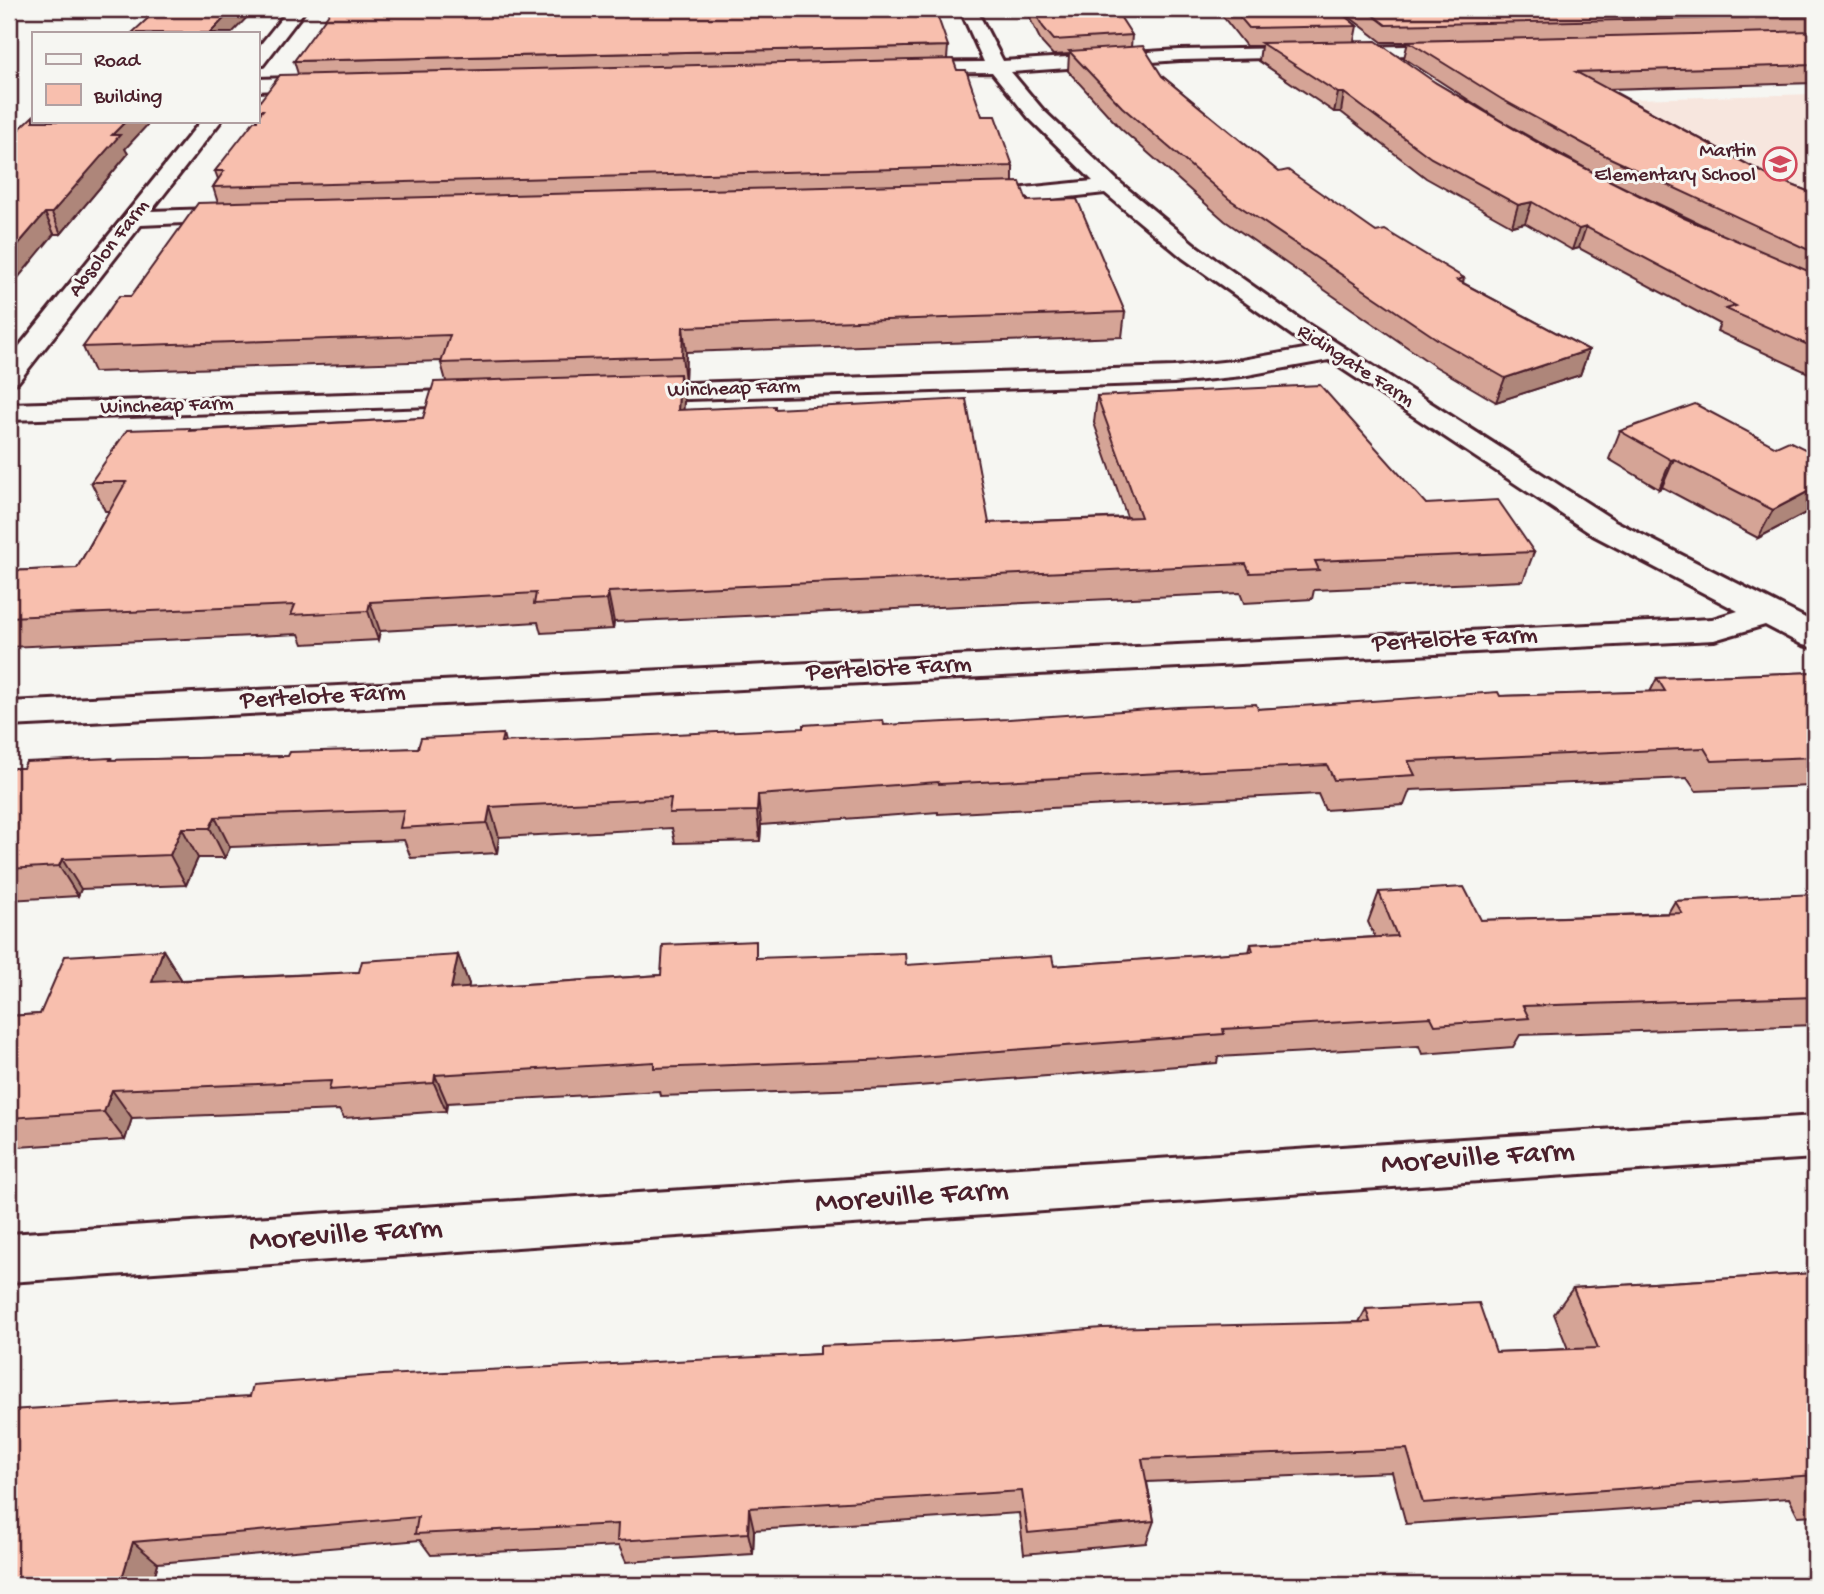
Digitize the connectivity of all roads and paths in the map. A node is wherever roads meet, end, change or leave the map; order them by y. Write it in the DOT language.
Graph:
graph roads {
  1 [pos="298,9"];
  2 [pos="968,9"];
  3 [pos="1355,34"];
  4 [pos="1471,48"];
  5 [pos="1374,51"];
  6 [pos="259,58"];
  7 [pos="998,67"];
  8 [pos="886,70"];
  9 [pos="1405,72"];
  10 [pos="341,83"];
  11 [pos="259,85"];
  12 [pos="210,122"];
  13 [pos="1110,186"];
  14 [pos="955,197"];
  15 [pos="260,214"];
  16 [pos="135,218"];
  17 [pos="1332,352"];
  18 [pos="9,376"];
  19 [pos="604,394"];
  20 [pos="507,397"];
  21 [pos="9,412"];
  22 [pos="1767,613"];
  23 [pos="1815,638"];
  24 [pos="9,714"];
  25 [pos="1815,1137"];
  26 [pos="9,1258"];
  1 -- 6 [label="street"];
  2 -- 7 [label="street, Ridingate Farm"];
  3 -- 5 [label="street"];
  4 -- 5 [label="street"];
  5 -- 7 [label="street"];
  5 -- 9 [label="street"];
  7 -- 8 [label="street"];
  7 -- 13 [label="street, Ridingate Farm"];
  10 -- 11 [label="street"];
  12 -- 16 [label="street, Absolon Farm"];
  13 -- 14 [label="street"];
  13 -- 17 [label="street, Ridingate Farm"];
  15 -- 16 [label="street"];
  16 -- 18 [label="street, Absolon Farm"];
  17 -- 19 [label="street, Wincheap Farm"];
  17 -- 22 [label="street, Ridingate Farm"];
  20 -- 21 [label="street, Wincheap Farm"];
  22 -- 23 [label="street, Ridingate Farm"];
  22 -- 24 [label="street, Pertelote Farm"];
  25 -- 26 [label="street, Moreville Farm"];
}
